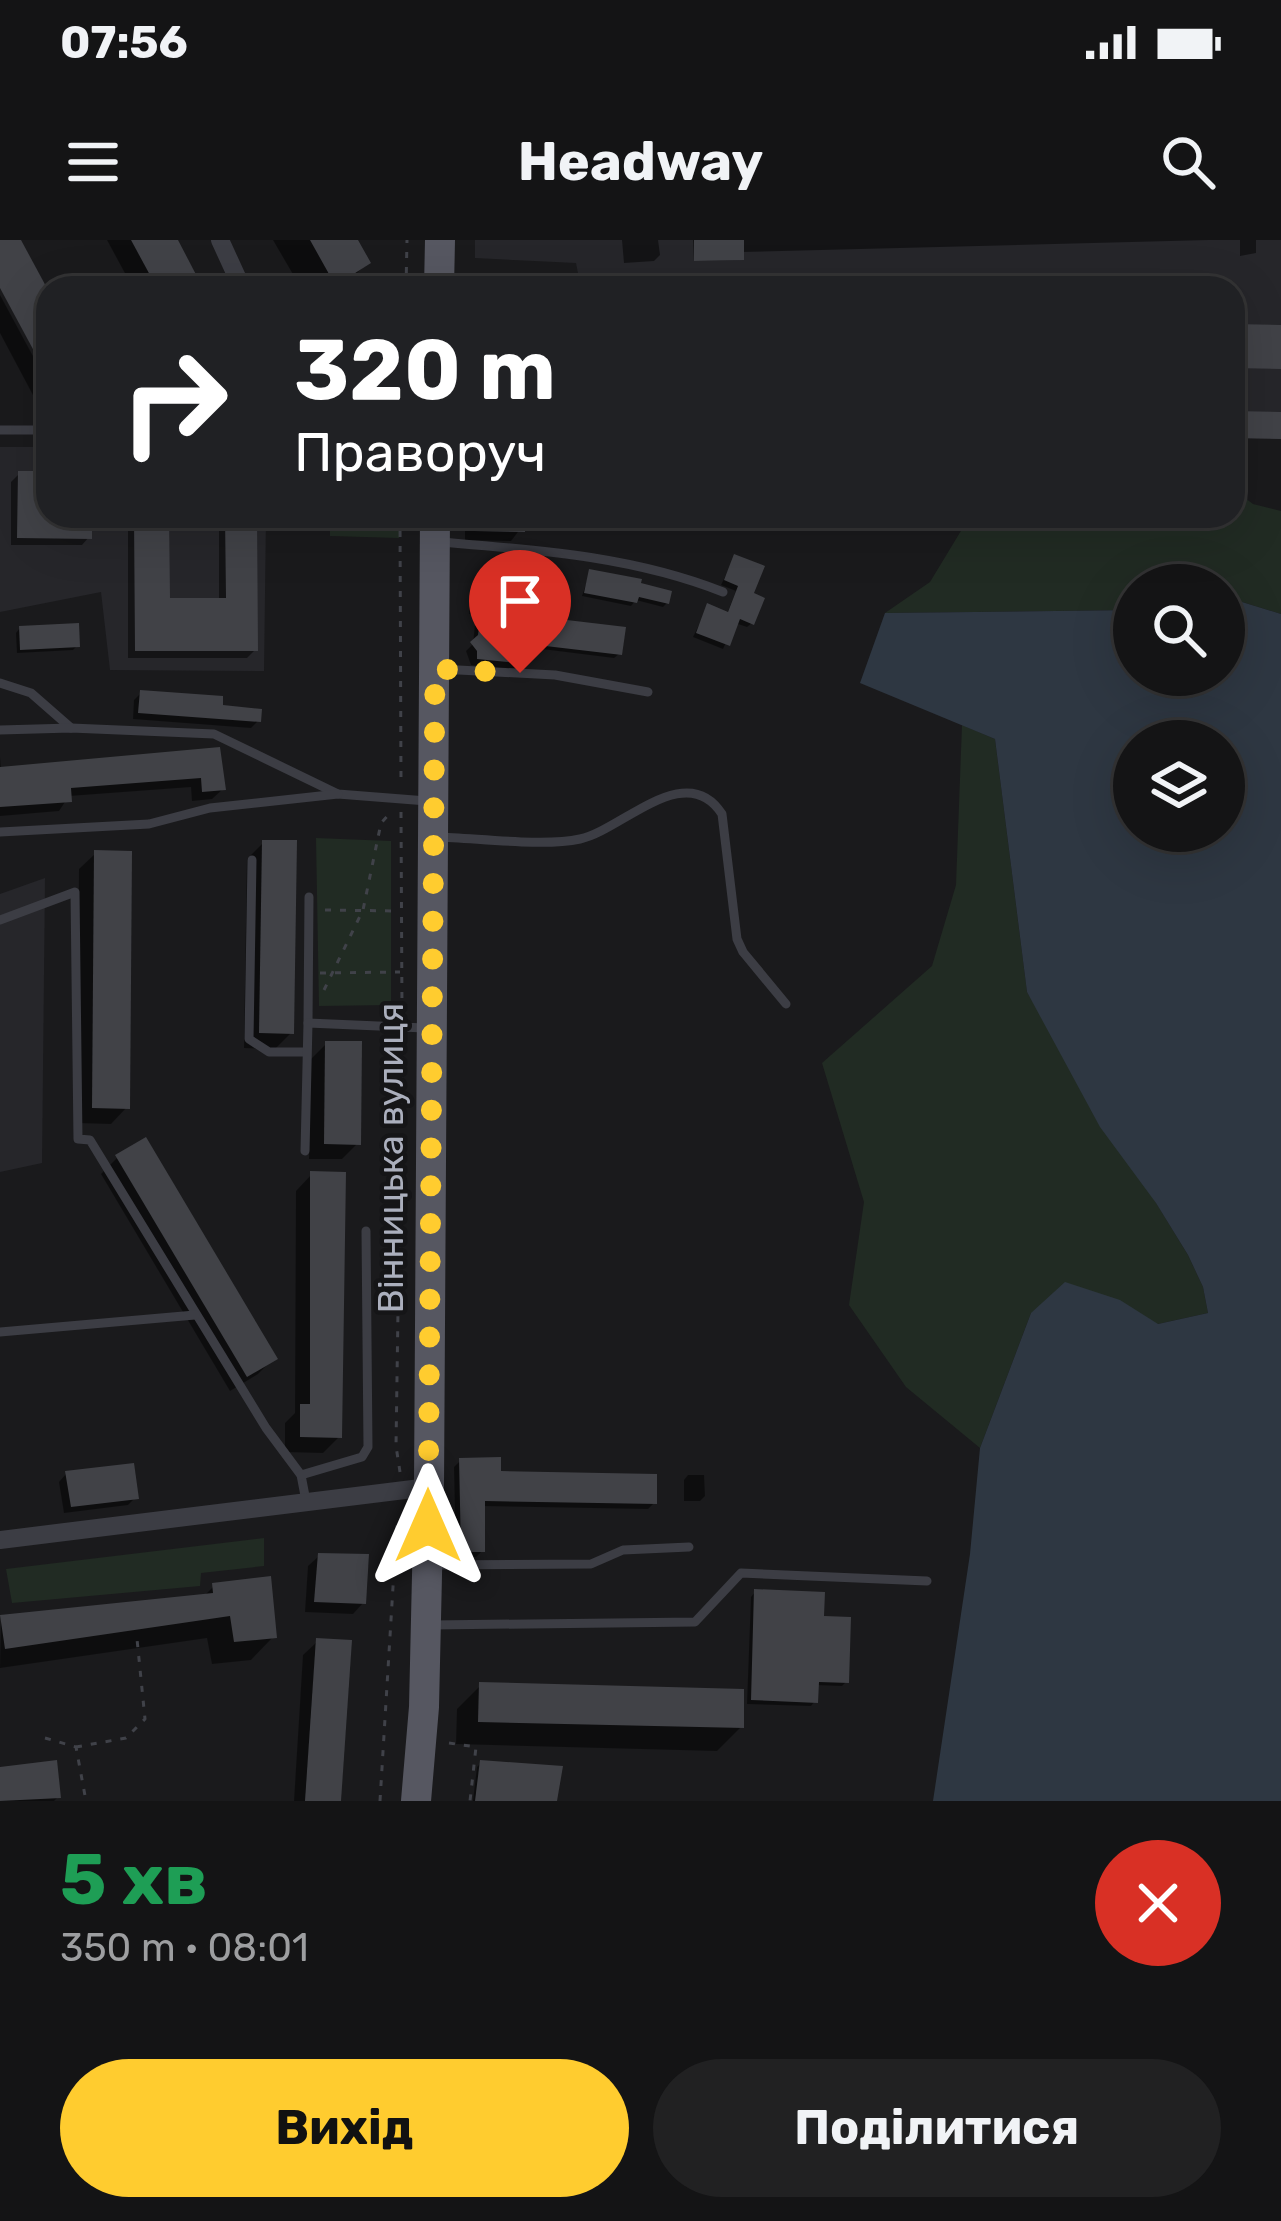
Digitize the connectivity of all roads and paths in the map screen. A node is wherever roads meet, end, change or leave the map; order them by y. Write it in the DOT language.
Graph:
graph roads {
  1 [pos="220,240"];
  2 [pos="241,240"];
  3 [pos="407,240"];
  4 [pos="440,240"];
  5 [pos="238,276"];
  6 [pos="239,276"];
  7 [pos="406,276"];
  8 [pos="439,276"];
  9 [pos="0,430"];
  10 [pos="36,430"];
  11 [pos="400,528"];
  12 [pos="435,529"];
  13 [pos="723,592"];
  14 [pos="435,669"];
  15 [pos="0,683"];
  16 [pos="648,692"];
  17 [pos="71,728"];
  18 [pos="0,730"];
  19 [pos="338,794"];
  20 [pos="401,800"];
  21 [pos="432,801"];
  22 [pos="0,832"];
  23 [pos="431,837"];
  24 [pos="252,860"];
  25 [pos="309,897"];
  26 [pos="309,909"];
  27 [pos="363,910"];
  28 [pos="402,911"];
  29 [pos="0,920"];
  30 [pos="402,971"];
  31 [pos="335,972"];
  32 [pos="308,973"];
  33 [pos="786,1004"];
  34 [pos="308,1018"];
  35 [pos="417,1028"];
  36 [pos="305,1052"];
  37 [pos="305,1151"];
  38 [pos="366,1231"];
  39 [pos="195,1315"];
  40 [pos="0,1332"];
  41 [pos="400,1472"];
  42 [pos="301,1475"];
  43 [pos="428,1487"];
  44 [pos="307,1503"];
  45 [pos="397,1521"];
  46 [pos="0,1540"];
  47 [pos="689,1547"];
  48 [pos="427,1565"];
  49 [pos="927,1581"];
  50 [pos="426,1625"];
  51 [pos="137,1639"];
  52 [pos="45,1738"];
  53 [pos="438,1742"];
  54 [pos="76,1747"];
  55 [pos="86,1801"];
  56 [pos="380,1801"];
  57 [pos="416,1801"];
  58 [pos="470,1801"];
  1 -- 5 [label="street"];
  2 -- 6 [label="street"];
  3 -- 7 [label="path"];
  4 -- 8 [label="main road"];
  9 -- 10 [label="lane"];
  11 -- 20 [label="path"];
  12 -- 13 [label="lane"];
  12 -- 14 [label="main road, Вінницька вулиця"];
  14 -- 16 [label="lane"];
  14 -- 21 [label="main road, Вінницька вулиця"];
  15 -- 17 [label="lane"];
  17 -- 18 [label="lane"];
  17 -- 19 [label="lane"];
  19 -- 20 [label="lane"];
  19 -- 22 [label="lane"];
  20 -- 21 [label="lane"];
  20 -- 27 [label="path"];
  20 -- 28 [label="path"];
  21 -- 23 [label="main road, Вінницька вулиця"];
  23 -- 33 [label="lane"];
  23 -- 35 [label="main road, Вінницька вулиця"];
  24 -- 36 [label="lane"];
  25 -- 26 [label="lane"];
  26 -- 27 [label="path"];
  26 -- 32 [label="lane"];
  27 -- 28 [label="path"];
  27 -- 31 [label="path"];
  28 -- 30 [label="path"];
  29 -- 39 [label="lane"];
  30 -- 31 [label="path"];
  30 -- 35 [label="path"];
  31 -- 32 [label="path"];
  31 -- 34 [label="path"];
  32 -- 34 [label="lane"];
  34 -- 35 [label="lane"];
  34 -- 36 [label="lane"];
  35 -- 41 [label="path"];
  35 -- 43 [label="main road, Вінницька вулиця"];
  36 -- 37 [label="lane"];
  38 -- 42 [label="lane"];
  39 -- 40 [label="lane"];
  39 -- 42 [label="lane"];
  42 -- 44 [label="lane"];
  43 -- 44 [label="street"];
  43 -- 48 [label="main road, Вінницька вулиця"];
  44 -- 46 [label="street"];
  45 -- 56 [label="path"];
  47 -- 48 [label="lane"];
  48 -- 50 [label="main road, Вінницька вулиця"];
  49 -- 50 [label="lane"];
  50 -- 57 [label="main road, Вінницька вулиця"];
  51 -- 54 [label="path"];
  52 -- 54 [label="path"];
  53 -- 58 [label="path"];
  54 -- 55 [label="path"];
}
